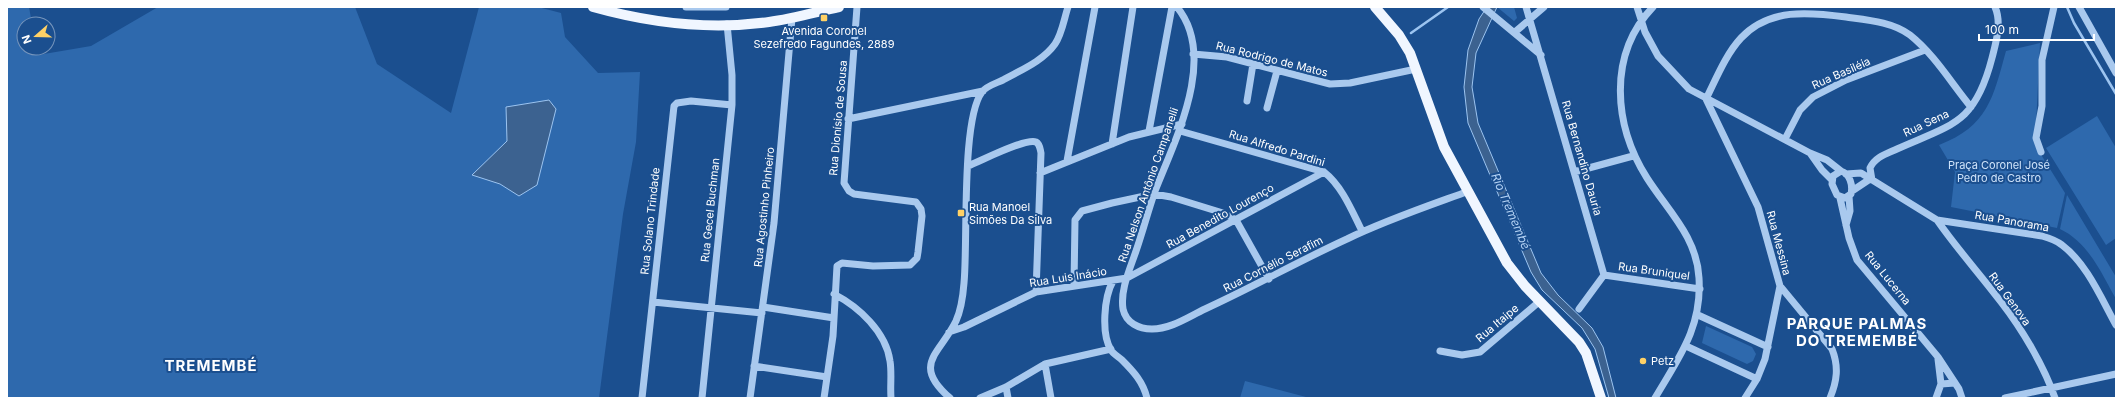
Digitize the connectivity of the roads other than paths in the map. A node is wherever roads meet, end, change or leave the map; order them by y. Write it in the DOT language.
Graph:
graph roads {
  1 [pos="593,7"];
  2 [pos="686,7"];
  3 [pos="726,7"];
  4 [pos="833,7"];
  5 [pos="857,7"];
  6 [pos="1068,7"];
  7 [pos="1095,7"];
  8 [pos="1133,7"];
  9 [pos="1172,7"];
  10 [pos="1177,7"];
  11 [pos="1375,7"];
  12 [pos="1483,7"];
  13 [pos="1526,7"];
  14 [pos="1544,7"];
  15 [pos="1637,7"];
  16 [pos="1653,7"];
  17 [pos="1995,7"];
  18 [pos="2054,7"];
  19 [pos="2079,7"];
  20 [pos="792,18"];
  21 [pos="1530,19"];
  22 [pos="1641,19"];
  23 [pos="727,24"];
  24 [pos="1512,31"];
  25 [pos="1925,50"];
  26 [pos="1193,54"];
  27 [pos="1541,55"];
  28 [pos="1253,64"];
  29 [pos="1416,69"];
  30 [pos="1277,71"];
  31 [pos="2116,73"];
  32 [pos="983,91"];
  33 [pos="1706,99"];
  34 [pos="1247,101"];
  35 [pos="732,105"];
  36 [pos="1971,107"];
  37 [pos="1267,108"];
  38 [pos="848,119"];
  39 [pos="1181,127"];
  40 [pos="1149,131"];
  41 [pos="1785,139"];
  42 [pos="1112,144"];
  43 [pos="1810,152"];
  44 [pos="2041,152"];
  45 [pos="1633,156"];
  46 [pos="1068,161"];
  47 [pos="968,166"];
  48 [pos="1324,172"];
  49 [pos="1574,172"];
  50 [pos="1844,172"];
  51 [pos="1040,173"];
  52 [pos="1832,180"];
  53 [pos="1871,180"];
  54 [pos="1468,191"];
  55 [pos="1851,193"];
  56 [pos="1154,194"];
  57 [pos="1840,198"];
  58 [pos="1236,220"];
  59 [pos="1937,220"];
  60 [pos="1846,225"];
  61 [pos="1362,231"];
  62 [pos="1604,275"];
  63 [pos="1127,278"];
  64 [pos="1269,279"];
  65 [pos="1114,281"];
  66 [pos="1074,285"];
  67 [pos="1780,286"];
  68 [pos="1700,290"];
  69 [pos="1036,292"];
  70 [pos="834,294"];
  71 [pos="1540,301"];
  72 [pos="653,302"];
  73 [pos="711,307"];
  74 [pos="1579,309"];
  75 [pos="762,310"];
  76 [pos="1698,315"];
  77 [pos="834,318"];
  78 [pos="2116,325"];
  79 [pos="949,332"];
  80 [pos="1686,346"];
  81 [pos="1768,347"];
  82 [pos="1111,349"];
  83 [pos="1440,351"];
  84 [pos="1938,357"];
  85 [pos="1045,364"];
  86 [pos="754,366"];
  87 [pos="2116,374"];
  88 [pos="827,377"];
  89 [pos="1757,379"];
  90 [pos="1955,383"];
  91 [pos="1941,384"];
  92 [pos="1006,386"];
  93 [pos="2052,389"];
  94 [pos="642,398"];
  95 [pos="702,398"];
  96 [pos="750,398"];
  97 [pos="824,398"];
  98 [pos="891,398"];
  99 [pos="950,398"];
  100 [pos="980,398"];
  101 [pos="1008,398"];
  102 [pos="1051,398"];
  103 [pos="1146,398"];
  104 [pos="1600,398"];
  105 [pos="1655,398"];
  106 [pos="1745,398"];
  107 [pos="1830,398"];
  108 [pos="1936,398"];
  109 [pos="1962,398"];
  110 [pos="2005,398"];
  111 [pos="2056,398"];
  1 -- 23 [label="main road"];
  2 -- 3 [label="street"];
  4 -- 20 [label="main road"];
  5 -- 38 [label="street, Rua Dionísio de Sousa"];
  6 -- 32 [label="street"];
  7 -- 46 [label="street"];
  8 -- 42 [label="street"];
  9 -- 40 [label="street"];
  10 -- 26 [label="street, Rua Nelson Antônio Campanelli"];
  11 -- 29 [label="main road"];
  12 -- 24 [label="street"];
  13 -- 21 [label="street, Rua Bernandino Dauria"];
  14 -- 21 [label="street"];
  15 -- 22 [label="street"];
  16 -- 22 [label="street"];
  17 -- 36 [label="street, Rua Sena"];
  18 -- 44 [label="street"];
  19 -- 31 [label="street"];
  20 -- 23 [label="main road"];
  20 -- 75 [label="street, Rua Agostinho Pinheiro"];
  21 -- 24 [label="street"];
  21 -- 27 [label="street, Rua Bernandino Dauria"];
  22 -- 33 [label="street"];
  22 -- 45 [label="street"];
  23 -- 35 [label="street, Rua Gecel Buchman"];
  24 -- 27 [label="street"];
  25 -- 33 [label="street"];
  25 -- 36 [label="street"];
  25 -- 41 [label="street, Rua Basiléia"];
  26 -- 28 [label="street, Rua Rodrigo de Matos"];
  26 -- 39 [label="street, Rua Nelson Antônio Campanelli"];
  27 -- 49 [label="street, Rua Bernandino Dauria"];
  28 -- 30 [label="street, Rua Rodrigo de Matos"];
  28 -- 34 [label="street"];
  29 -- 30 [label="street, Rua Rodrigo de Matos"];
  29 -- 54 [label="main road"];
  30 -- 37 [label="street"];
  32 -- 38 [label="street"];
  32 -- 47 [label="street"];
  33 -- 41 [label="street"];
  33 -- 67 [label="street, Rua Messina"];
  35 -- 72 [label="street, Rua Solano Trindade"];
  35 -- 73 [label="street, Rua Gecel Buchman"];
  36 -- 53 [label="street, Rua Sena"];
  38 -- 70 [label="street, Rua Dionísio de Sousa"];
  39 -- 40 [label="street"];
  39 -- 48 [label="street, Rua Alfredo Pardini"];
  39 -- 56 [label="street, Rua Nelson Antônio Campanelli"];
  40 -- 42 [label="street"];
  41 -- 43 [label="street"];
  42 -- 46 [label="street"];
  43 -- 50 [label="street"];
  43 -- 52 [label="street"];
  45 -- 49 [label="street"];
  45 -- 68 [label="street"];
  46 -- 51 [label="street"];
  47 -- 51 [label="street"];
  47 -- 79 [label="street"];
  48 -- 58 [label="street, Rua Benedito Lourenço"];
  48 -- 61 [label="street, Rua Alfredo Pardini"];
  49 -- 62 [label="street, Rua Bernandino Dauria"];
  50 -- 52 [label="street"];
  50 -- 53 [label="street, Rua Panorama"];
  50 -- 55 [label="street"];
  51 -- 69 [label="street"];
  52 -- 57 [label="street"];
  53 -- 55 [label="street"];
  53 -- 59 [label="street, Rua Panorama"];
  54 -- 61 [label="street, Rua Cornélio Serafim"];
  54 -- 71 [label="main road"];
  55 -- 57 [label="street"];
  55 -- 60 [label="street, Rua Lucerna"];
  56 -- 58 [label="street"];
  56 -- 63 [label="street, Rua Nelson Antônio Campanelli"];
  56 -- 66 [label="street"];
  57 -- 60 [label="street, Rua Lucerna"];
  58 -- 63 [label="street, Rua Benedito Lourenço"];
  58 -- 64 [label="street"];
  59 -- 78 [label="street, Rua Panorama"];
  59 -- 93 [label="street, Rua Genova"];
  60 -- 84 [label="street, Rua Lucerna"];
  61 -- 64 [label="street, Rua Cornélio Serafim"];
  62 -- 68 [label="street, Rua Bruniquel"];
  62 -- 74 [label="street"];
  63 -- 64 [label="street, Rua Cornélio Serafim"];
  63 -- 65 [label="street, Rua Luis Inácio"];
  65 -- 66 [label="street, Rua Luis Inácio"];
  65 -- 82 [label="street"];
  66 -- 69 [label="street, Rua Luis Inácio"];
  67 -- 81 [label="street, Rua Messina"];
  67 -- 107 [label="street"];
  68 -- 76 [label="street"];
  69 -- 79 [label="street, Rua Luis Inácio"];
  70 -- 77 [label="street"];
  70 -- 98 [label="street"];
  71 -- 83 [label="street, Rua Itaipe"];
  71 -- 104 [label="main road"];
  72 -- 73 [label="street"];
  72 -- 94 [label="street, Rua Solano Trindade"];
  73 -- 75 [label="street"];
  73 -- 95 [label="street, Rua Gecel Buchman"];
  75 -- 77 [label="street"];
  75 -- 86 [label="street, Rua Agostinho Pinheiro"];
  76 -- 80 [label="street"];
  76 -- 81 [label="street"];
  77 -- 88 [label="street"];
  79 -- 99 [label="street"];
  80 -- 89 [label="street"];
  80 -- 105 [label="street"];
  81 -- 89 [label="street, Rua Messina"];
  82 -- 85 [label="street"];
  82 -- 103 [label="street"];
  84 -- 90 [label="street, Rua Lucerna"];
  84 -- 91 [label="street"];
  85 -- 92 [label="street"];
  85 -- 102 [label="street"];
  86 -- 88 [label="street"];
  86 -- 96 [label="street, Rua Agostinho Pinheiro"];
  87 -- 93 [label="street"];
  88 -- 97 [label="street"];
  89 -- 106 [label="street, Rua Messina"];
  90 -- 91 [label="street"];
  90 -- 109 [label="street, Rua Lucerna"];
  91 -- 108 [label="street"];
  92 -- 100 [label="street"];
  92 -- 101 [label="street"];
  93 -- 110 [label="street"];
  93 -- 111 [label="street, Rua Genova"];
}
